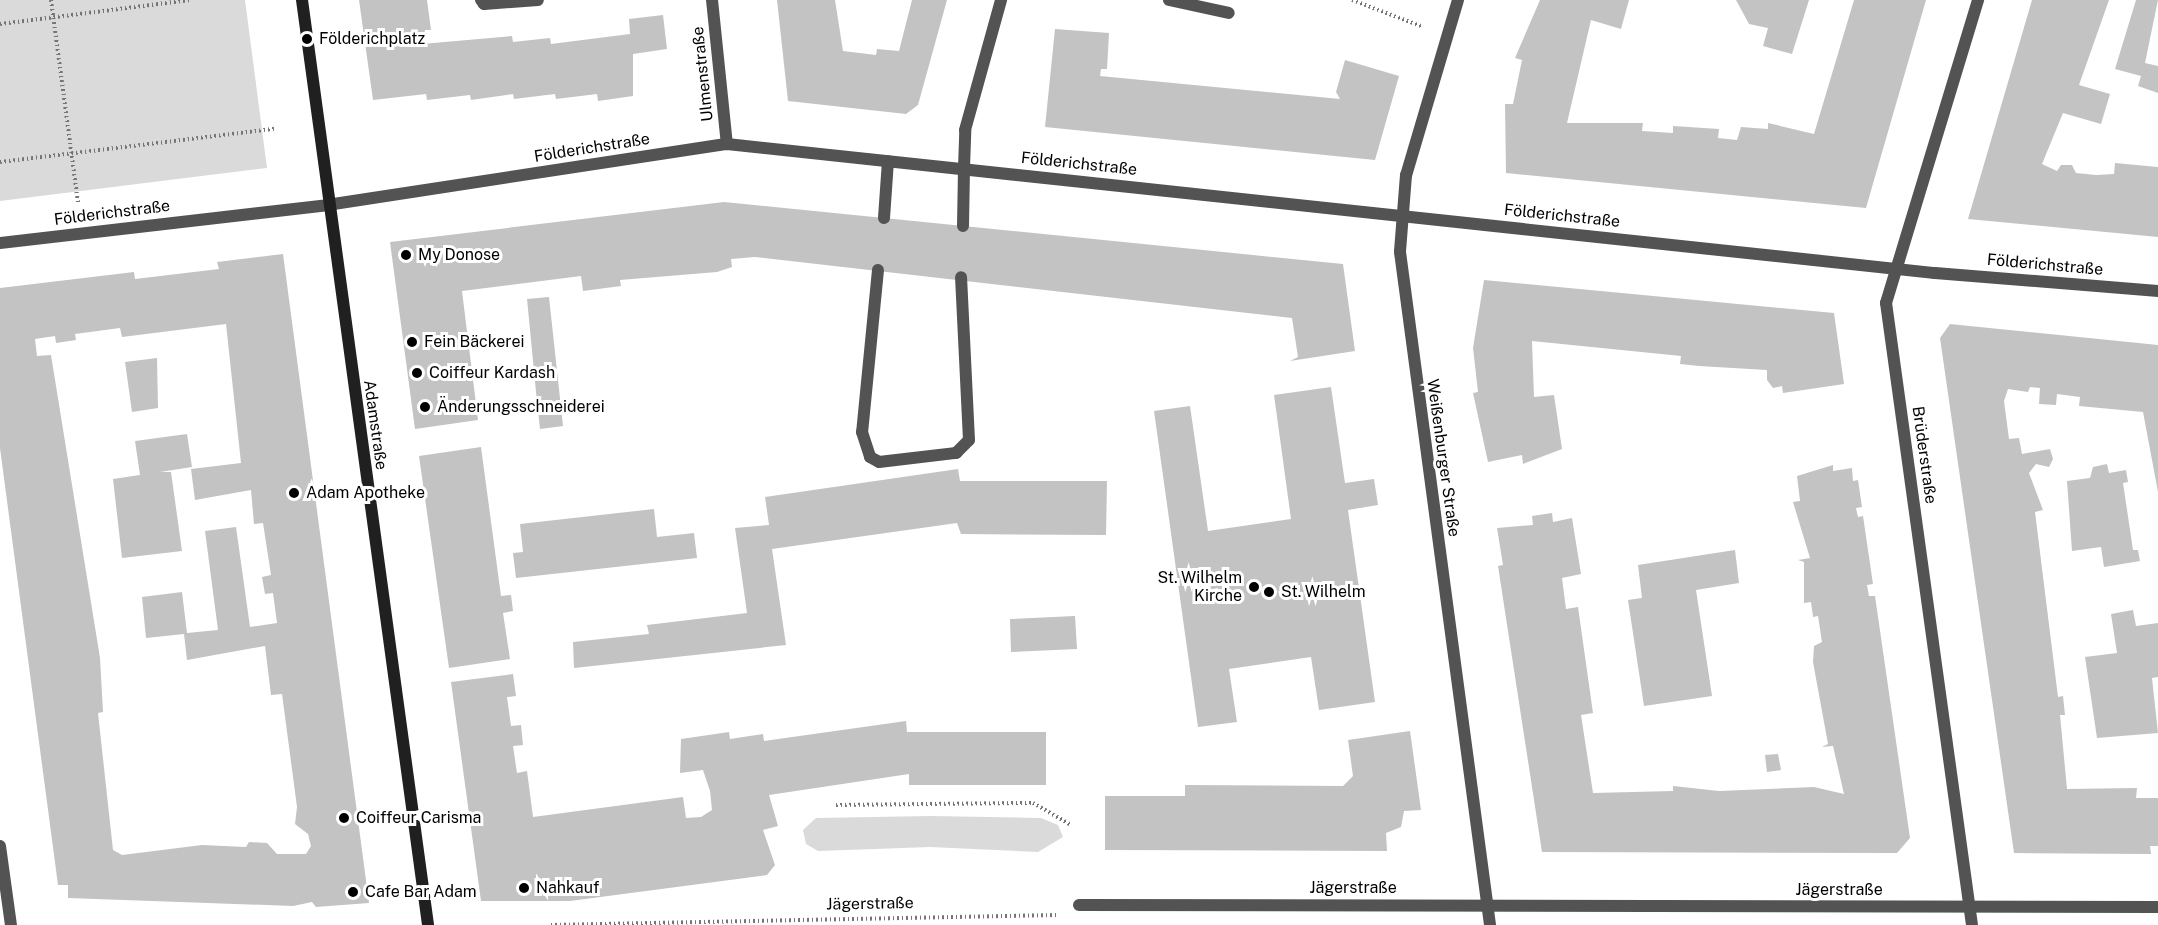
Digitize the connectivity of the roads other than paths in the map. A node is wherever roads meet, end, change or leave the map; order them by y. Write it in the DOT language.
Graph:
graph roads {
  1 [pos="302,0"];
  2 [pos="481,0"];
  3 [pos="538,0"];
  4 [pos="712,0"];
  5 [pos="1001,0"];
  6 [pos="1169,0"];
  7 [pos="1458,0"];
  8 [pos="1978,0"];
  9 [pos="1229,13"];
  10 [pos="727,144"];
  11 [pos="888,160"];
  12 [pos="964,168"];
  13 [pos="327,205"];
  14 [pos="1401,217"];
  15 [pos="884,218"];
  16 [pos="963,226"];
  17 [pos="0,243"];
  18 [pos="1897,268"];
  19 [pos="878,270"];
  20 [pos="961,277"];
  21 [pos="2158,291"];
  22 [pos="0,846"];
  23 [pos="1079,905"];
  24 [pos="1487,905"];
  25 [pos="1969,907"];
  26 [pos="2158,907"];
  27 [pos="10,925"];
  28 [pos="428,925"];
  29 [pos="1490,925"];
  30 [pos="1972,925"];
  1 -- 13 [label="street, Adamstraße"];
  2 -- 3 [label="street"];
  4 -- 10 [label="street, Ulmenstraße"];
  5 -- 12 [label="street"];
  6 -- 9 [label="street"];
  7 -- 14 [label="street, Weißenburger Straße"];
  8 -- 18 [label="street, Brüderstraße"];
  10 -- 11 [label="street, Földerichstraße"];
  10 -- 13 [label="street, Földerichstraße"];
  11 -- 12 [label="street, Földerichstraße"];
  11 -- 15 [label="street"];
  12 -- 14 [label="street, Földerichstraße"];
  12 -- 16 [label="street"];
  13 -- 17 [label="street, Földerichstraße"];
  13 -- 28 [label="street, Adamstraße"];
  14 -- 18 [label="street, Földerichstraße"];
  14 -- 24 [label="street, Weißenburger Straße"];
  18 -- 21 [label="street, Földerichstraße"];
  18 -- 25 [label="street, Brüderstraße"];
  19 -- 20 [label="street"];
  22 -- 27 [label="street"];
  23 -- 24 [label="street, Jägerstraße"];
  24 -- 25 [label="street, Jägerstraße"];
  24 -- 29 [label="street, Weißenburger Straße"];
  25 -- 26 [label="street, Jägerstraße"];
  25 -- 30 [label="street, Brüderstraße"];
}
